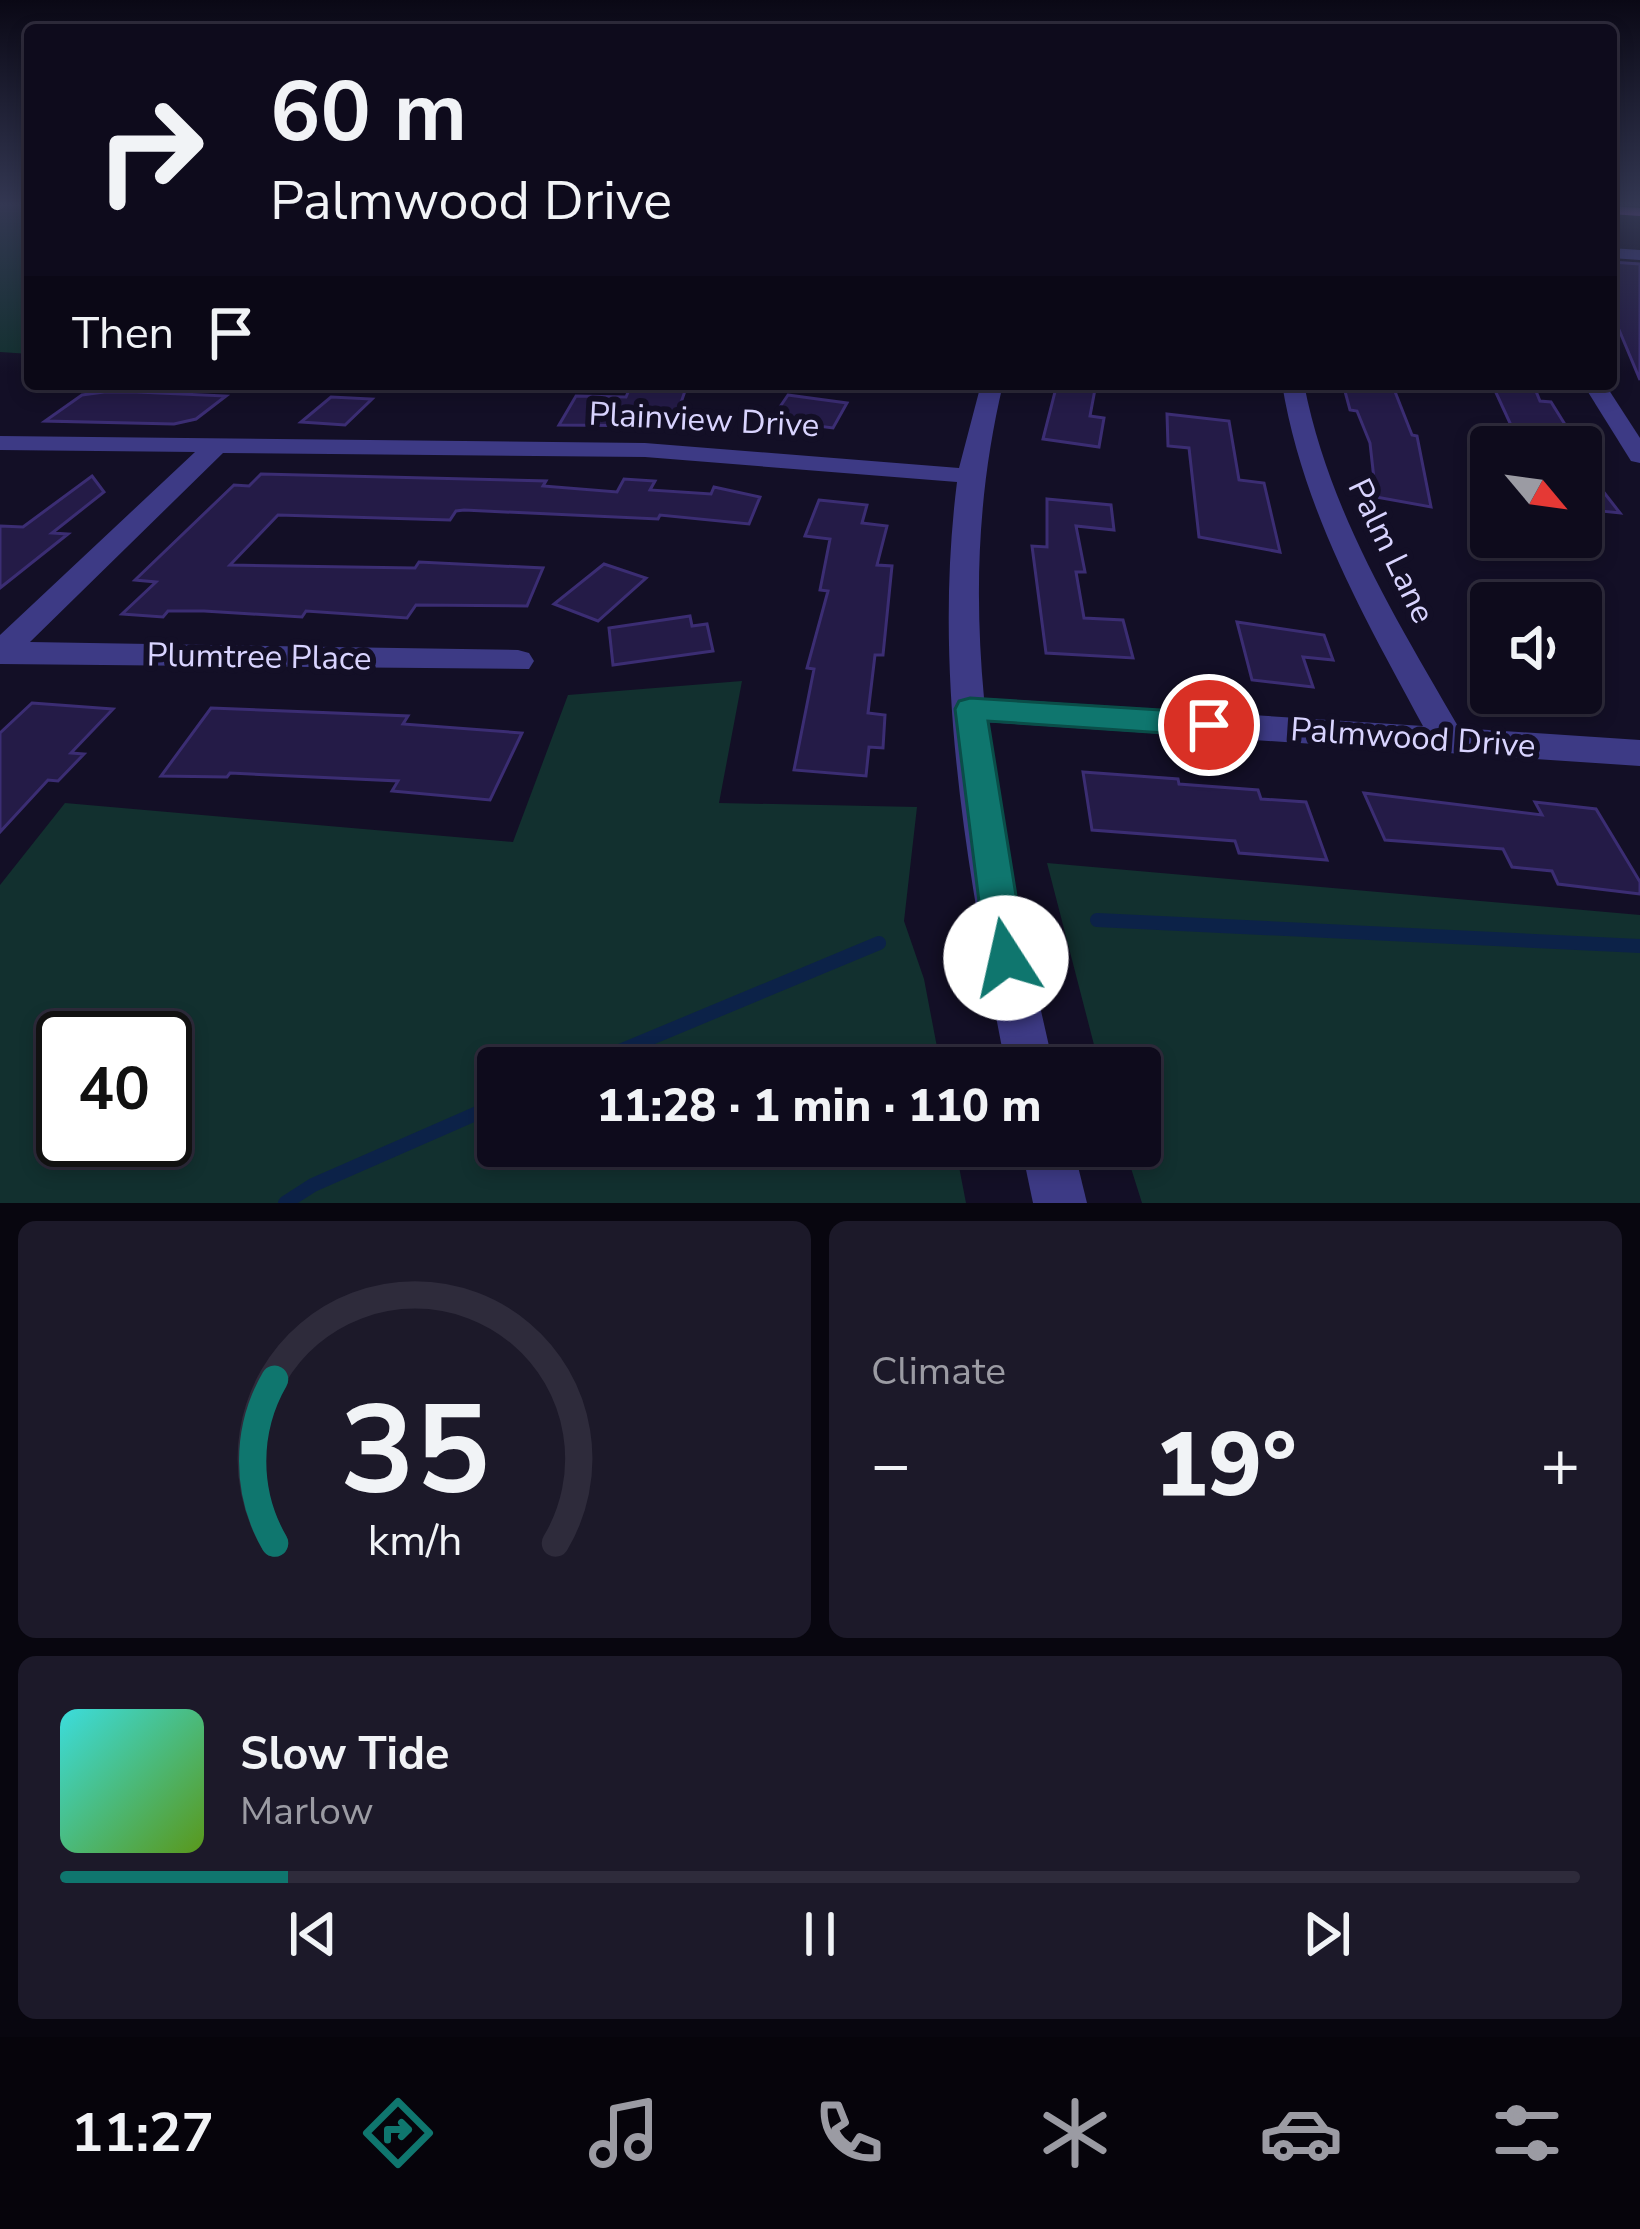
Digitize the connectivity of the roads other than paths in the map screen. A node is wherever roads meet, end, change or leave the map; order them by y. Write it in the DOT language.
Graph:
graph roads {
  1 [pos="991,390"];
  2 [pos="1294,390"];
  3 [pos="1598,390"];
  4 [pos="0,443"];
  5 [pos="216,446"];
  6 [pos="1640,456"];
  7 [pos="971,476"];
  8 [pos="0,653"];
  9 [pos="518,661"];
  10 [pos="970,709"];
  11 [pos="1449,740"];
  12 [pos="1640,753"];
  13 [pos="1026,1047"];
  14 [pos="1052,1167"];
  15 [pos="1060,1203"];
  1 -- 7 [label="street"];
  2 -- 11 [label="street, Palm Lane"];
  3 -- 6 [label="street"];
  4 -- 5 [label="street, Plainview Drive"];
  5 -- 7 [label="street, Plainview Drive"];
  5 -- 8 [label="street"];
  7 -- 10 [label="street"];
  8 -- 9 [label="street, Plumtree Place"];
  10 -- 11 [label="street, Palmwood Drive"];
  10 -- 13 [label="street"];
  11 -- 12 [label="street, Palmwood Drive"];
  14 -- 15 [label="street"];
}
